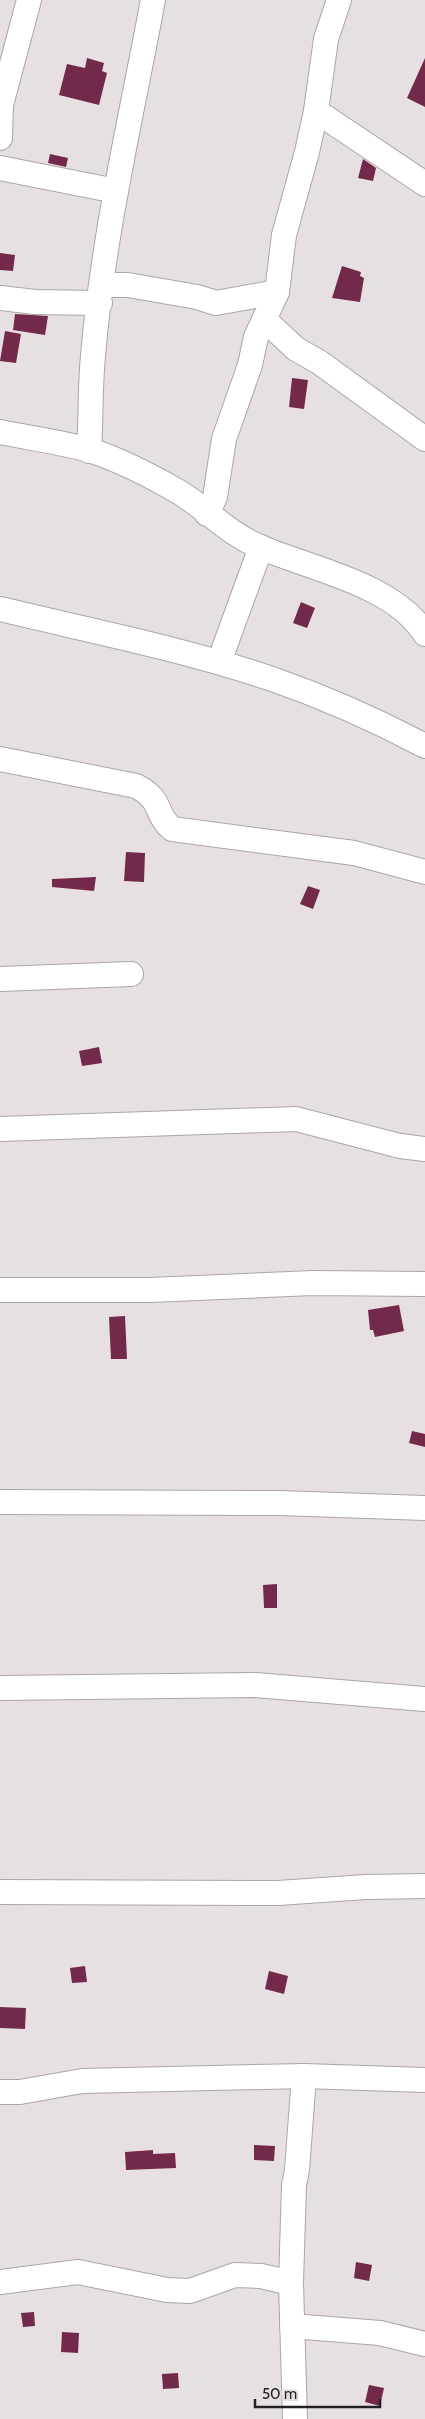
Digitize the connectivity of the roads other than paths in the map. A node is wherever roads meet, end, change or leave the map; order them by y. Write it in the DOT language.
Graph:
graph roads {
  1 [pos="29,0"];
  2 [pos="153,0"];
  3 [pos="338,0"];
  4 [pos="316,111"];
  5 [pos="1,124"];
  6 [pos="0,168"];
  7 [pos="425,184"];
  8 [pos="116,191"];
  9 [pos="276,292"];
  10 [pos="101,294"];
  11 [pos="0,298"];
  12 [pos="264,320"];
  13 [pos="0,432"];
  14 [pos="425,439"];
  15 [pos="90,450"];
  16 [pos="207,514"];
  17 [pos="261,547"];
  18 [pos="0,609"];
  19 [pos="425,634"];
  20 [pos="218,662"];
  21 [pos="425,746"];
  22 [pos="0,759"];
  23 [pos="425,872"];
  24 [pos="131,974"];
  25 [pos="0,979"];
  26 [pos="0,1129"];
  27 [pos="425,1149"];
  28 [pos="425,1284"];
  29 [pos="0,1290"];
  30 [pos="0,1502"];
  31 [pos="425,1508"];
  32 [pos="0,1688"];
  33 [pos="425,1699"];
  34 [pos="425,1886"];
  35 [pos="0,1892"];
  36 [pos="304,2076"];
  37 [pos="425,2080"];
  38 [pos="0,2092"];
  39 [pos="0,2282"];
  40 [pos="291,2283"];
  41 [pos="292,2326"];
  42 [pos="425,2344"];
  43 [pos="295,2419"];
  1 -- 5 [label="street"];
  2 -- 8 [label="street"];
  3 -- 4 [label="street"];
  4 -- 7 [label="street"];
  4 -- 9 [label="street"];
  6 -- 8 [label="street"];
  8 -- 10 [label="street"];
  9 -- 10 [label="street"];
  9 -- 12 [label="street"];
  10 -- 11 [label="street"];
  10 -- 15 [label="street"];
  12 -- 14 [label="street"];
  12 -- 16 [label="street"];
  13 -- 15 [label="street"];
  15 -- 16 [label="street"];
  16 -- 17 [label="street"];
  17 -- 19 [label="street"];
  17 -- 20 [label="street"];
  18 -- 20 [label="street"];
  20 -- 21 [label="street"];
  22 -- 23 [label="street"];
  24 -- 25 [label="street"];
  26 -- 27 [label="street"];
  28 -- 29 [label="street"];
  30 -- 31 [label="street"];
  32 -- 33 [label="street"];
  34 -- 35 [label="street"];
  36 -- 37 [label="street"];
  36 -- 38 [label="street"];
  36 -- 40 [label="street"];
  39 -- 40 [label="street"];
  40 -- 41 [label="street"];
  41 -- 42 [label="street"];
  41 -- 43 [label="street"];
}
